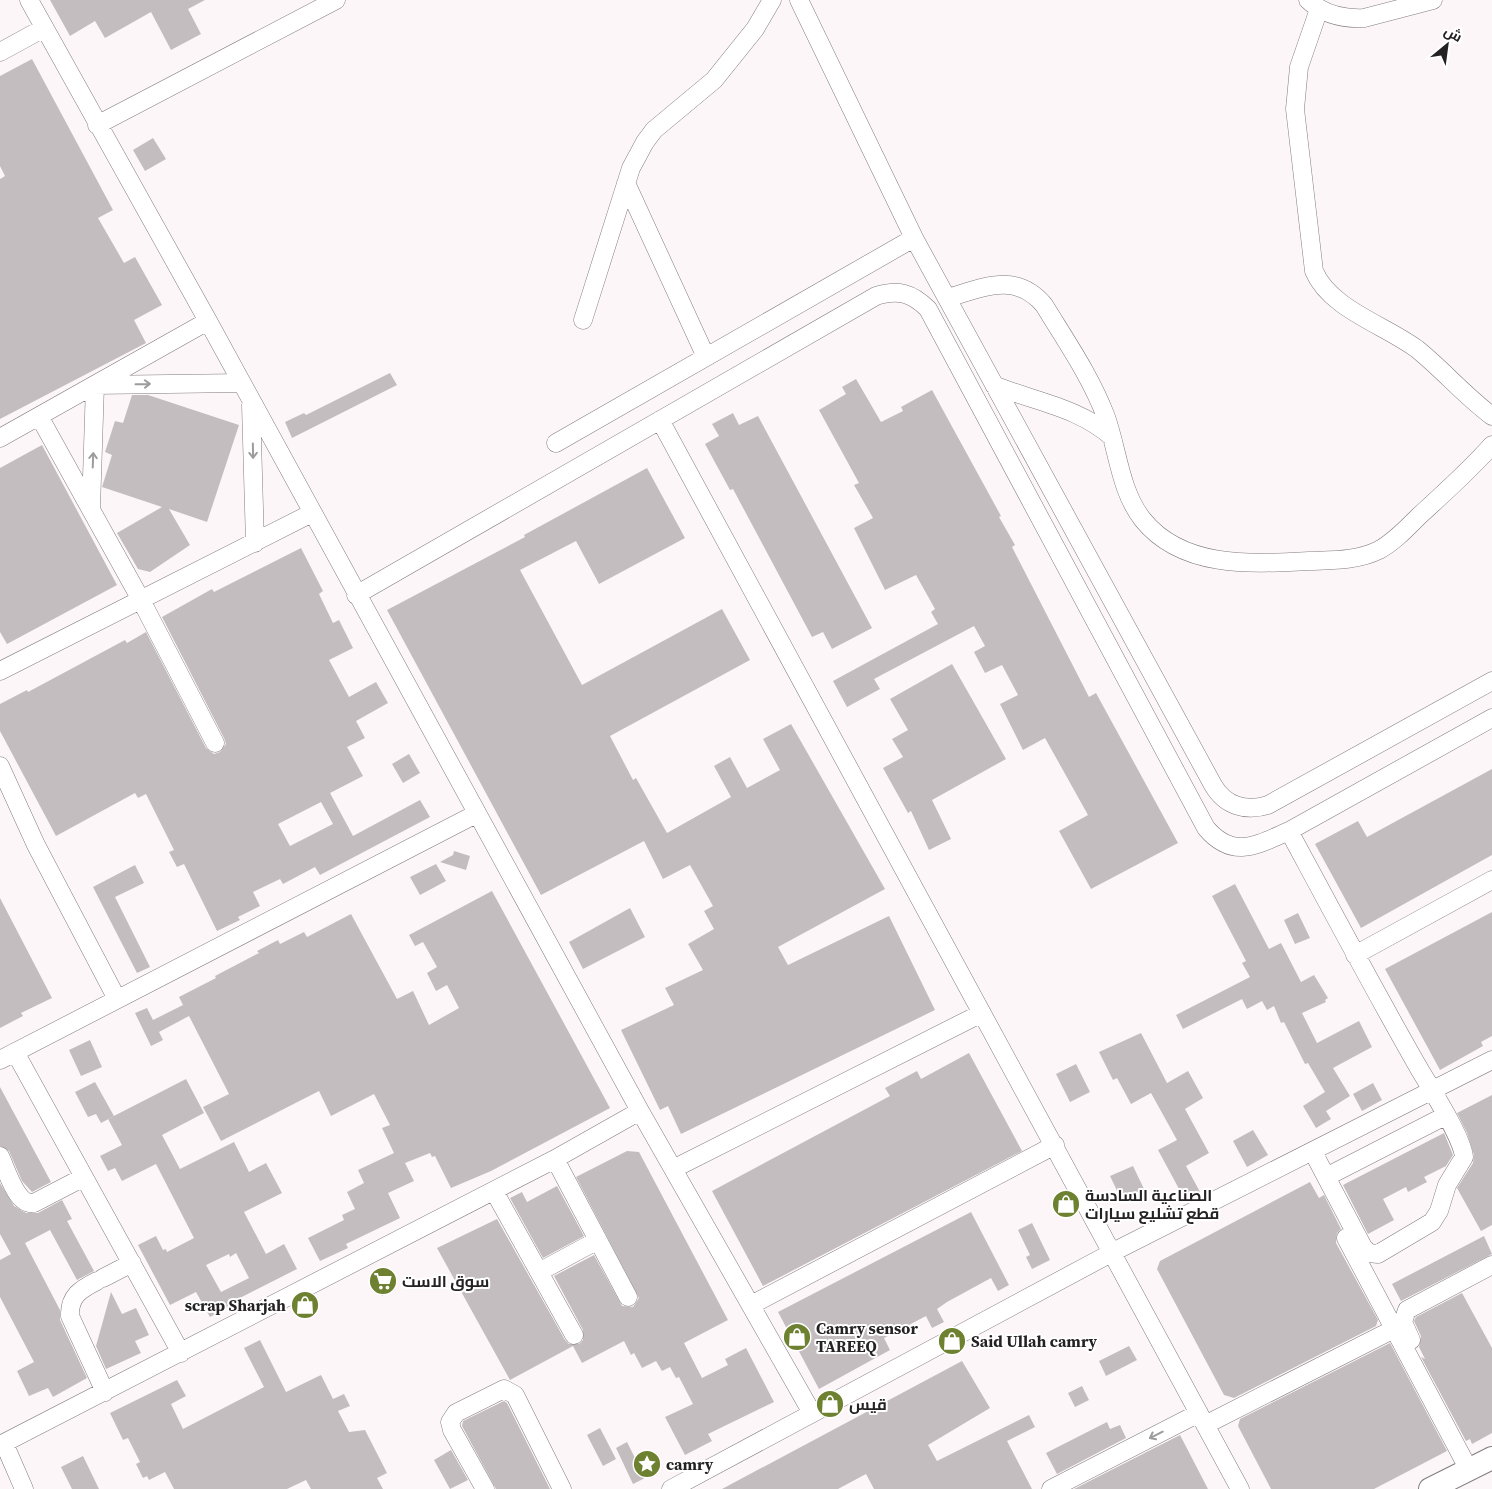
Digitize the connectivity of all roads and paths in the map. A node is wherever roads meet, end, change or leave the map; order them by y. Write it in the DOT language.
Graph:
graph roads {
  1 [pos="29,0"];
  2 [pos="336,0"];
  3 [pos="772,0"];
  4 [pos="798,0"];
  5 [pos="1433,0"];
  6 [pos="1314,5"];
  7 [pos="44,28"];
  8 [pos="0,52"];
  9 [pos="97,125"];
  10 [pos="626,183"];
  11 [pos="914,238"];
  12 [pos="947,298"];
  13 [pos="583,320"];
  14 [pos="208,321"];
  15 [pos="706,357"];
  16 [pos="241,383"];
  17 [pos="95,385"];
  18 [pos="994,385"];
  19 [pos="251,402"];
  20 [pos="39,416"];
  21 [pos="1492,416"];
  22 [pos="660,420"];
  23 [pos="1112,437"];
  24 [pos="0,438"];
  25 [pos="556,443"];
  26 [pos="1492,445"];
  27 [pos="91,509"];
  28 [pos="312,514"];
  29 [pos="255,543"];
  30 [pos="356,595"];
  31 [pos="141,600"];
  32 [pos="0,671"];
  33 [pos="1492,681"];
  34 [pos="1492,718"];
  35 [pos="215,743"];
  36 [pos="0,766"];
  37 [pos="476,814"];
  38 [pos="1289,830"];
  39 [pos="1492,880"];
  40 [pos="1355,955"];
  41 [pos="117,999"];
  42 [pos="982,1013"];
  43 [pos="8,1056"];
  44 [pos="1492,1060"];
  45 [pos="1432,1091"];
  46 [pos="640,1111"];
  47 [pos="1445,1116"];
  48 [pos="1055,1145"];
  49 [pos="1308,1154"];
  50 [pos="0,1156"];
  51 [pos="555,1159"];
  52 [pos="673,1169"];
  53 [pos="84,1177"];
  54 [pos="1326,1177"];
  55 [pos="494,1191"];
  56 [pos="598,1240"];
  57 [pos="1112,1252"];
  58 [pos="132,1263"];
  59 [pos="1492,1265"];
  60 [pos="539,1272"];
  61 [pos="628,1297"];
  62 [pos="751,1305"];
  63 [pos="1394,1329"];
  64 [pos="574,1335"];
  65 [pos="181,1353"];
  66 [pos="105,1392"];
  67 [pos="812,1414"];
  68 [pos="1202,1419"];
  69 [pos="2,1444"];
  70 [pos="1479,1465"];
  71 [pos="695,1484"];
  72 [pos="24,1489"];
  73 [pos="485,1489"];
  74 [pos="562,1489"];
  75 [pos="671,1489"];
  76 [pos="1051,1489"];
  77 [pos="1240,1489"];
  78 [pos="1430,1489"];
  1 -- 7 [label="street"];
  2 -- 9 [label="street"];
  3 -- 10 [label="street"];
  4 -- 11 [label="street"];
  5 -- 6 [label="street"];
  6 -- 21 [label="street"];
  7 -- 8 [label="street"];
  7 -- 9 [label="street"];
  9 -- 14 [label="street"];
  10 -- 13 [label="street"];
  10 -- 15 [label="street"];
  11 -- 12 [label="street"];
  11 -- 15 [label="street"];
  12 -- 18 [label="street"];
  12 -- 23 [label="street"];
  14 -- 16 [label="street"];
  14 -- 17 [label="street"];
  15 -- 25 [label="street"];
  17 -- 16 [label="street, one-way"];
  16 -- 19 [label="street"];
  17 -- 20 [label="street"];
  27 -- 17 [label="street, one-way"];
  18 -- 23 [label="street"];
  18 -- 33 [label="street"];
  19 -- 28 [label="street"];
  19 -- 29 [label="street, one-way"];
  20 -- 24 [label="street"];
  20 -- 27 [label="street"];
  22 -- 30 [label="street"];
  22 -- 38 [label="street"];
  22 -- 42 [label="street"];
  23 -- 26 [label="street"];
  27 -- 31 [label="street"];
  28 -- 29 [label="street"];
  28 -- 30 [label="street"];
  29 -- 31 [label="street"];
  30 -- 37 [label="street"];
  31 -- 32 [label="street"];
  31 -- 35 [label="street"];
  34 -- 38 [label="street"];
  36 -- 41 [label="street"];
  37 -- 41 [label="street"];
  37 -- 46 [label="street"];
  38 -- 40 [label="street"];
  39 -- 40 [label="street"];
  40 -- 45 [label="street"];
  41 -- 43 [label="street"];
  42 -- 48 [label="street"];
  42 -- 52 [label="street"];
  43 -- 53 [label="street"];
  44 -- 45 [label="street"];
  45 -- 47 [label="street"];
  45 -- 49 [label="street"];
  46 -- 51 [label="street"];
  46 -- 52 [label="street"];
  47 -- 54 [label="street"];
  47 -- 54 [label="street"];
  48 -- 57 [label="street"];
  48 -- 62 [label="street"];
  49 -- 54 [label="street"];
  49 -- 57 [label="street"];
  49 -- 63 [label="street"];
  50 -- 53 [label="street"];
  51 -- 55 [label="street"];
  51 -- 56 [label="street"];
  52 -- 62 [label="street"];
  53 -- 58 [label="street"];
  55 -- 60 [label="street"];
  55 -- 65 [label="street"];
  56 -- 60 [label="street"];
  56 -- 61 [label="street"];
  57 -- 67 [label="street"];
  57 -- 68 [label="street"];
  58 -- 65 [label="street"];
  58 -- 66 [label="street"];
  59 -- 70 [label="street"];
  60 -- 64 [label="street"];
  62 -- 67 [label="street"];
  63 -- 68 [label="street"];
  63 -- 70 [label="street"];
  65 -- 66 [label="street"];
  66 -- 69 [label="street"];
  67 -- 71 [label="street"];
  68 -- 76 [label="street, one-way"];
  68 -- 77 [label="street"];
  69 -- 72 [label="street"];
  70 -- 78 [label="main road"];
  71 -- 75 [label="street"];
  73 -- 74 [label="street"];
}
